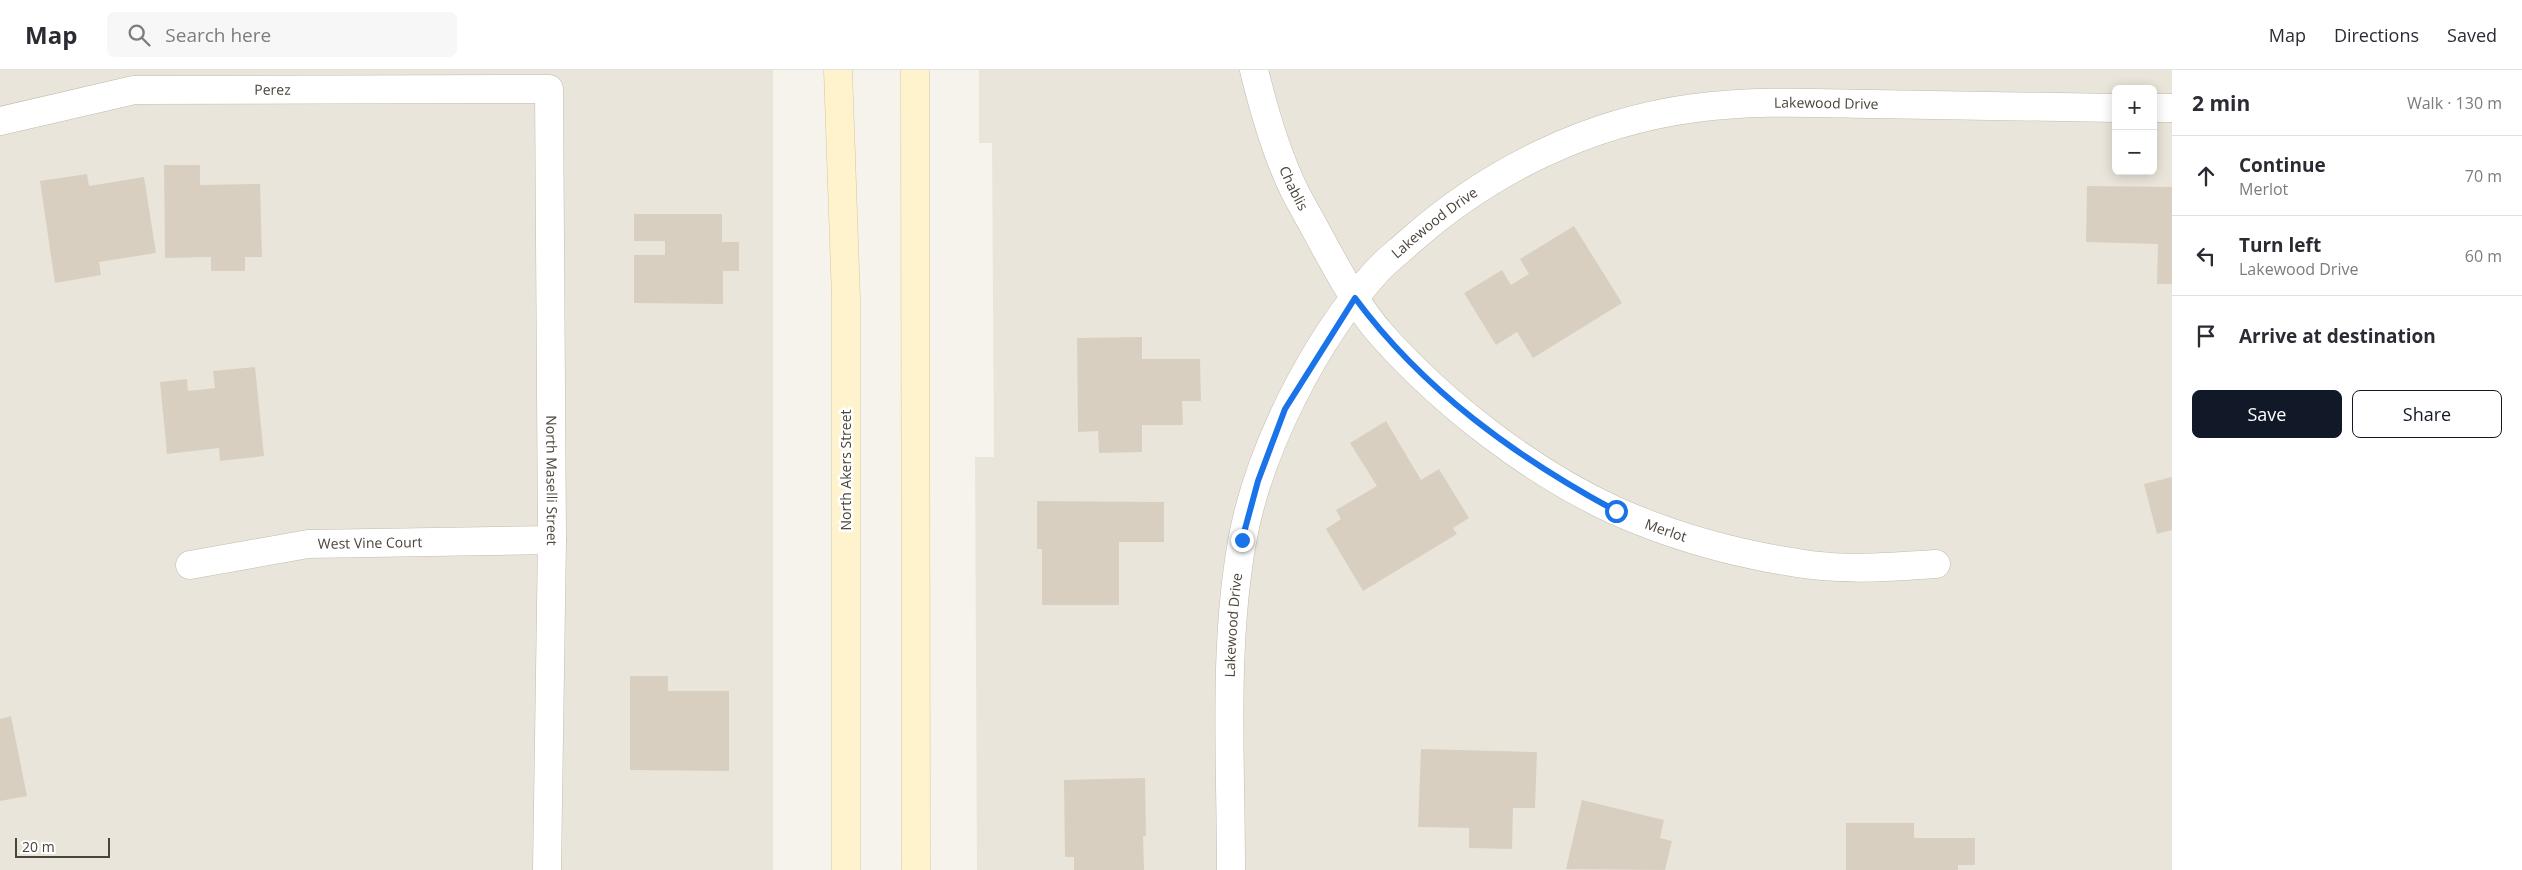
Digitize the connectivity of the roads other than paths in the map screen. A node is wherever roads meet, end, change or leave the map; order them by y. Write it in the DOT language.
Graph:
graph roads {
  1 [pos="838,70"];
  2 [pos="915,70"];
  3 [pos="1254,70"];
  4 [pos="134,80"];
  5 [pos="549,89"];
  6 [pos="2112,108"];
  7 [pos="2157,108"];
  8 [pos="2172,108"];
  9 [pos="0,121"];
  10 [pos="1355,298"];
  11 [pos="552,540"];
  12 [pos="1936,564"];
  13 [pos="190,565"];
  14 [pos="547,870"];
  15 [pos="846,870"];
  16 [pos="916,870"];
  17 [pos="1231,870"];
  1 -- 15 [label="main road, North Akers Street"];
  2 -- 16 [label="main road"];
  3 -- 10 [label="street, Chablis"];
  4 -- 5 [label="street, Perez"];
  4 -- 9 [label="street, Perez"];
  5 -- 11 [label="street, North Maselli Street"];
  6 -- 10 [label="street, Lakewood Drive"];
  7 -- 8 [label="street"];
  10 -- 12 [label="street, Merlot"];
  10 -- 17 [label="street, Lakewood Drive"];
  11 -- 13 [label="street, West Vine Court"];
  11 -- 14 [label="street, North Maselli Street"];
}
